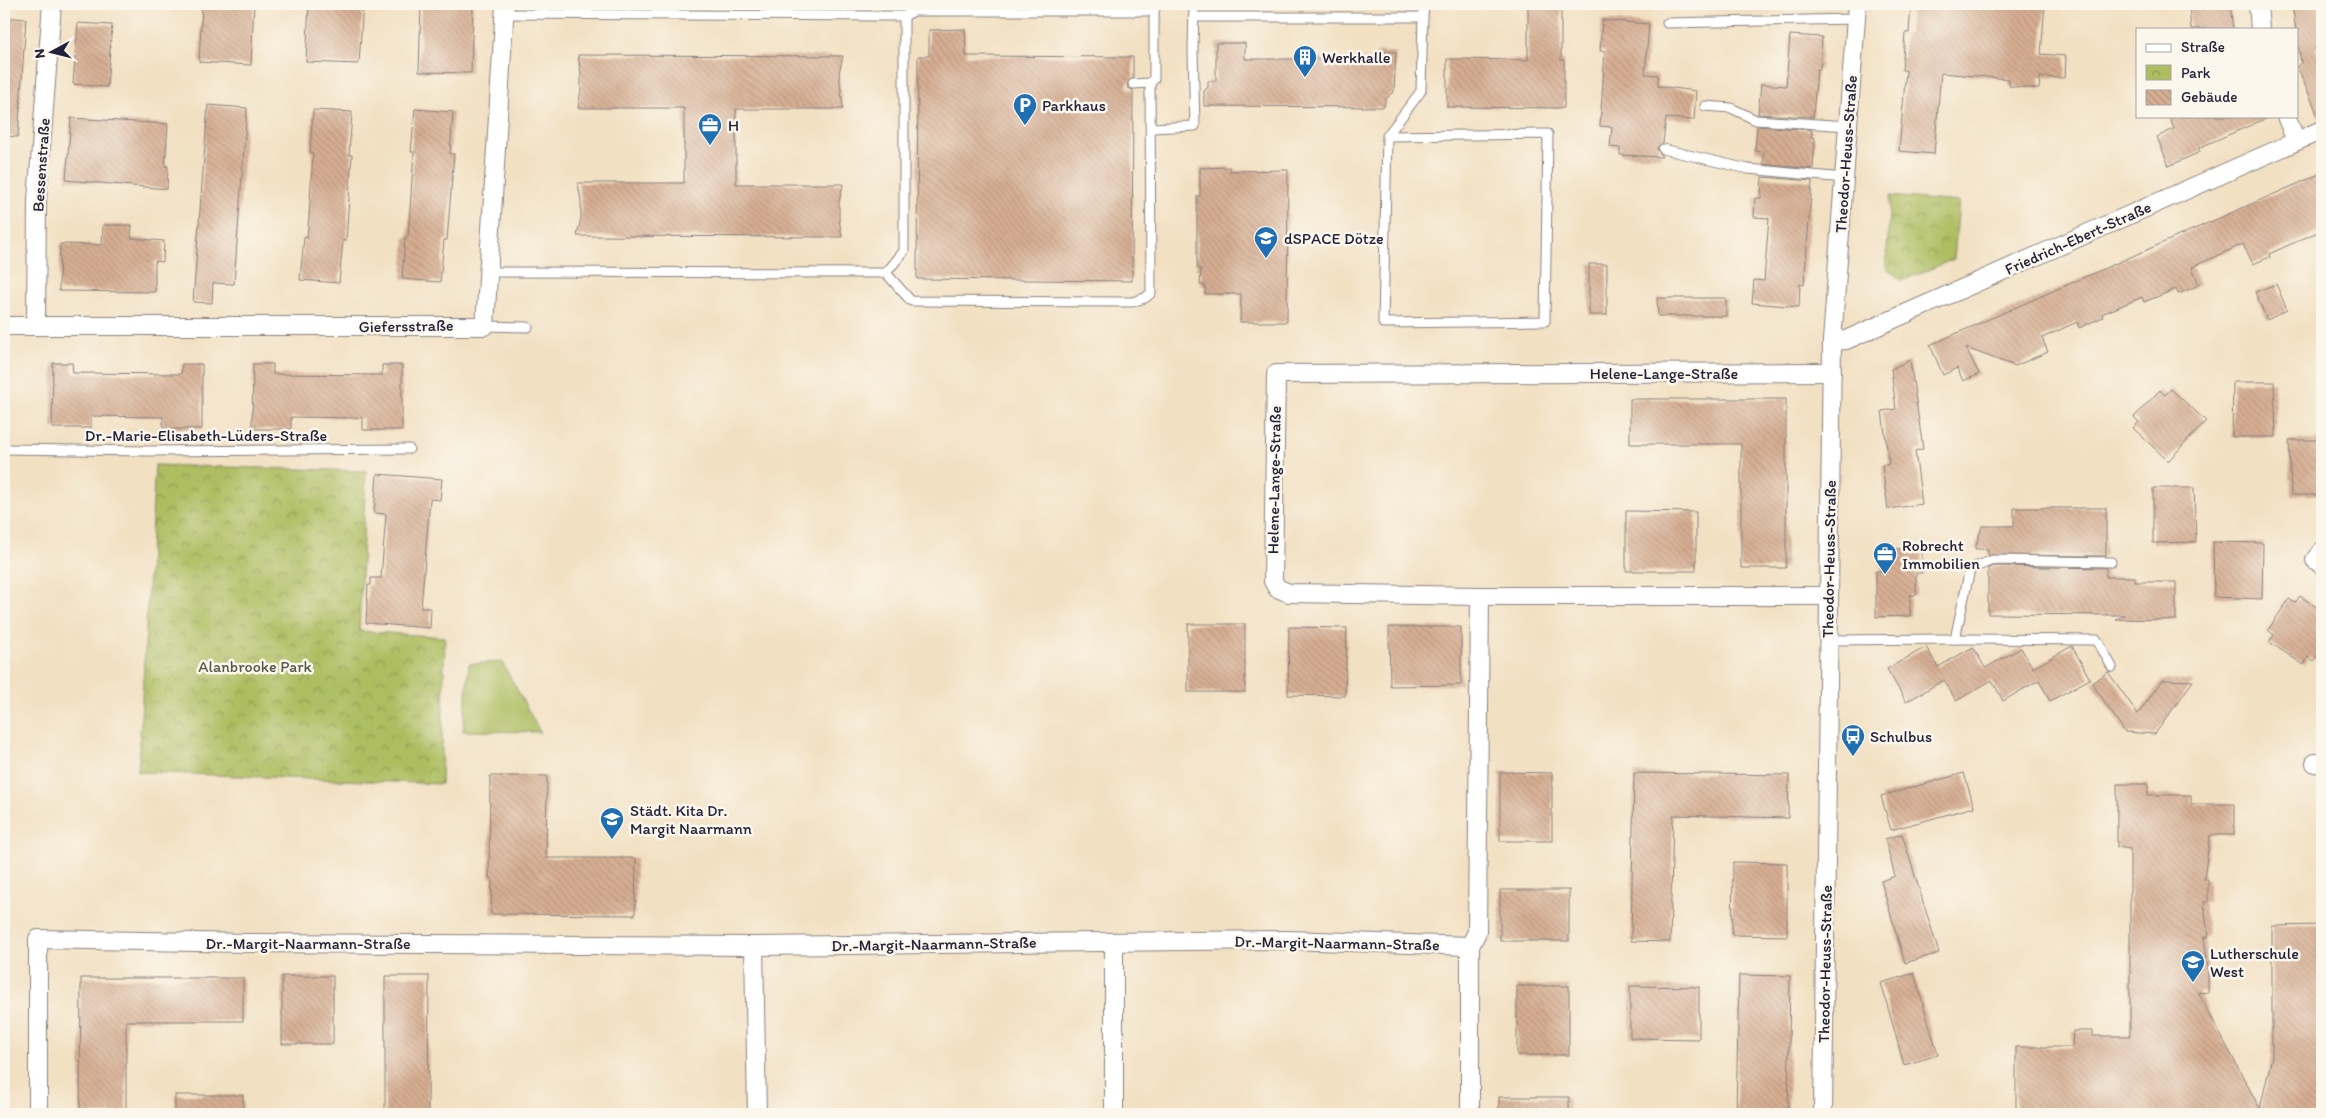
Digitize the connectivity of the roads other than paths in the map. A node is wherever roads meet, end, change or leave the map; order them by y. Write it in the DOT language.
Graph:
graph roads {
  1 [pos="52,4"];
  2 [pos="1194,4"];
  3 [pos="1424,4"];
  4 [pos="2258,4"];
  5 [pos="1155,8"];
  6 [pos="505,9"];
  7 [pos="1857,11"];
  8 [pos="904,16"];
  9 [pos="1194,17"];
  10 [pos="1423,18"];
  11 [pos="1667,24"];
  12 [pos="2260,28"];
  13 [pos="1150,83"];
  14 [pos="1133,84"];
  15 [pos="1705,106"];
  16 [pos="2287,118"];
  17 [pos="1848,126"];
  18 [pos="1151,128"];
  19 [pos="2322,130"];
  20 [pos="1387,136"];
  21 [pos="2296,142"];
  22 [pos="1663,149"];
  23 [pos="1844,178"];
  24 [pos="488,272"];
  25 [pos="886,272"];
  26 [pos="4,326"];
  27 [pos="36,326"];
  28 [pos="485,326"];
  29 [pos="528,327"];
  30 [pos="1832,341"];
  31 [pos="1832,372"];
  32 [pos="4,449"];
  33 [pos="409,449"];
  34 [pos="2322,551"];
  35 [pos="2111,562"];
  36 [pos="2322,565"];
  37 [pos="1480,596"];
  38 [pos="1829,596"];
  39 [pos="1955,638"];
  40 [pos="1828,640"];
  41 [pos="2112,667"];
  42 [pos="1114,942"];
  43 [pos="754,946"];
  44 [pos="1470,946"];
  45 [pos="38,1114"];
  46 [pos="757,1114"];
  47 [pos="1114,1114"];
  48 [pos="1470,1114"];
  49 [pos="1823,1114"];
  1 -- 27 [label="street, Bessenstraße"];
  2 -- 9 [label="lane"];
  3 -- 10 [label="lane"];
  4 -- 12 [label="street"];
  5 -- 8 [label="lane"];
  5 -- 13 [label="lane"];
  6 -- 8 [label="lane"];
  6 -- 24 [label="street"];
  7 -- 11 [label="lane"];
  7 -- 17 [label="street, Theodor-Heuss-Straße"];
  8 -- 25 [label="lane"];
  9 -- 10 [label="lane"];
  9 -- 18 [label="lane"];
  10 -- 20 [label="lane"];
  13 -- 14 [label="lane"];
  13 -- 18 [label="lane"];
  15 -- 17 [label="lane"];
  16 -- 21 [label="street"];
  17 -- 23 [label="street, Theodor-Heuss-Straße"];
  18 -- 25 [label="lane"];
  19 -- 21 [label="street, Friedrich-Ebert-Straße"];
  20 -- 20 [label="lane"];
  21 -- 30 [label="street, Friedrich-Ebert-Straße"];
  22 -- 23 [label="lane"];
  23 -- 30 [label="street, Theodor-Heuss-Straße"];
  24 -- 25 [label="lane"];
  24 -- 28 [label="street"];
  26 -- 27 [label="street, Giefersstraße"];
  27 -- 28 [label="street, Giefersstraße"];
  28 -- 29 [label="lane"];
  30 -- 31 [label="street, Theodor-Heuss-Straße"];
  31 -- 37 [label="street, Helene-Lange-Straße"];
  31 -- 38 [label="street, Theodor-Heuss-Straße"];
  32 -- 33 [label="lane, Dr.-Marie-Elisabeth-Lüders-Straße"];
  34 -- 36 [label="street"];
  35 -- 39 [label="lane"];
  37 -- 38 [label="street, Helene-Lange-Straße"];
  37 -- 44 [label="street"];
  38 -- 40 [label="street, Theodor-Heuss-Straße"];
  39 -- 40 [label="lane"];
  39 -- 41 [label="lane"];
  40 -- 49 [label="street, Theodor-Heuss-Straße"];
  42 -- 43 [label="street, Dr.-Margit-Naarmann-Straße"];
  42 -- 44 [label="street, Dr.-Margit-Naarmann-Straße"];
  42 -- 47 [label="street"];
  43 -- 45 [label="street, Dr.-Margit-Naarmann-Straße"];
  43 -- 46 [label="street"];
  44 -- 48 [label="street"];
}
